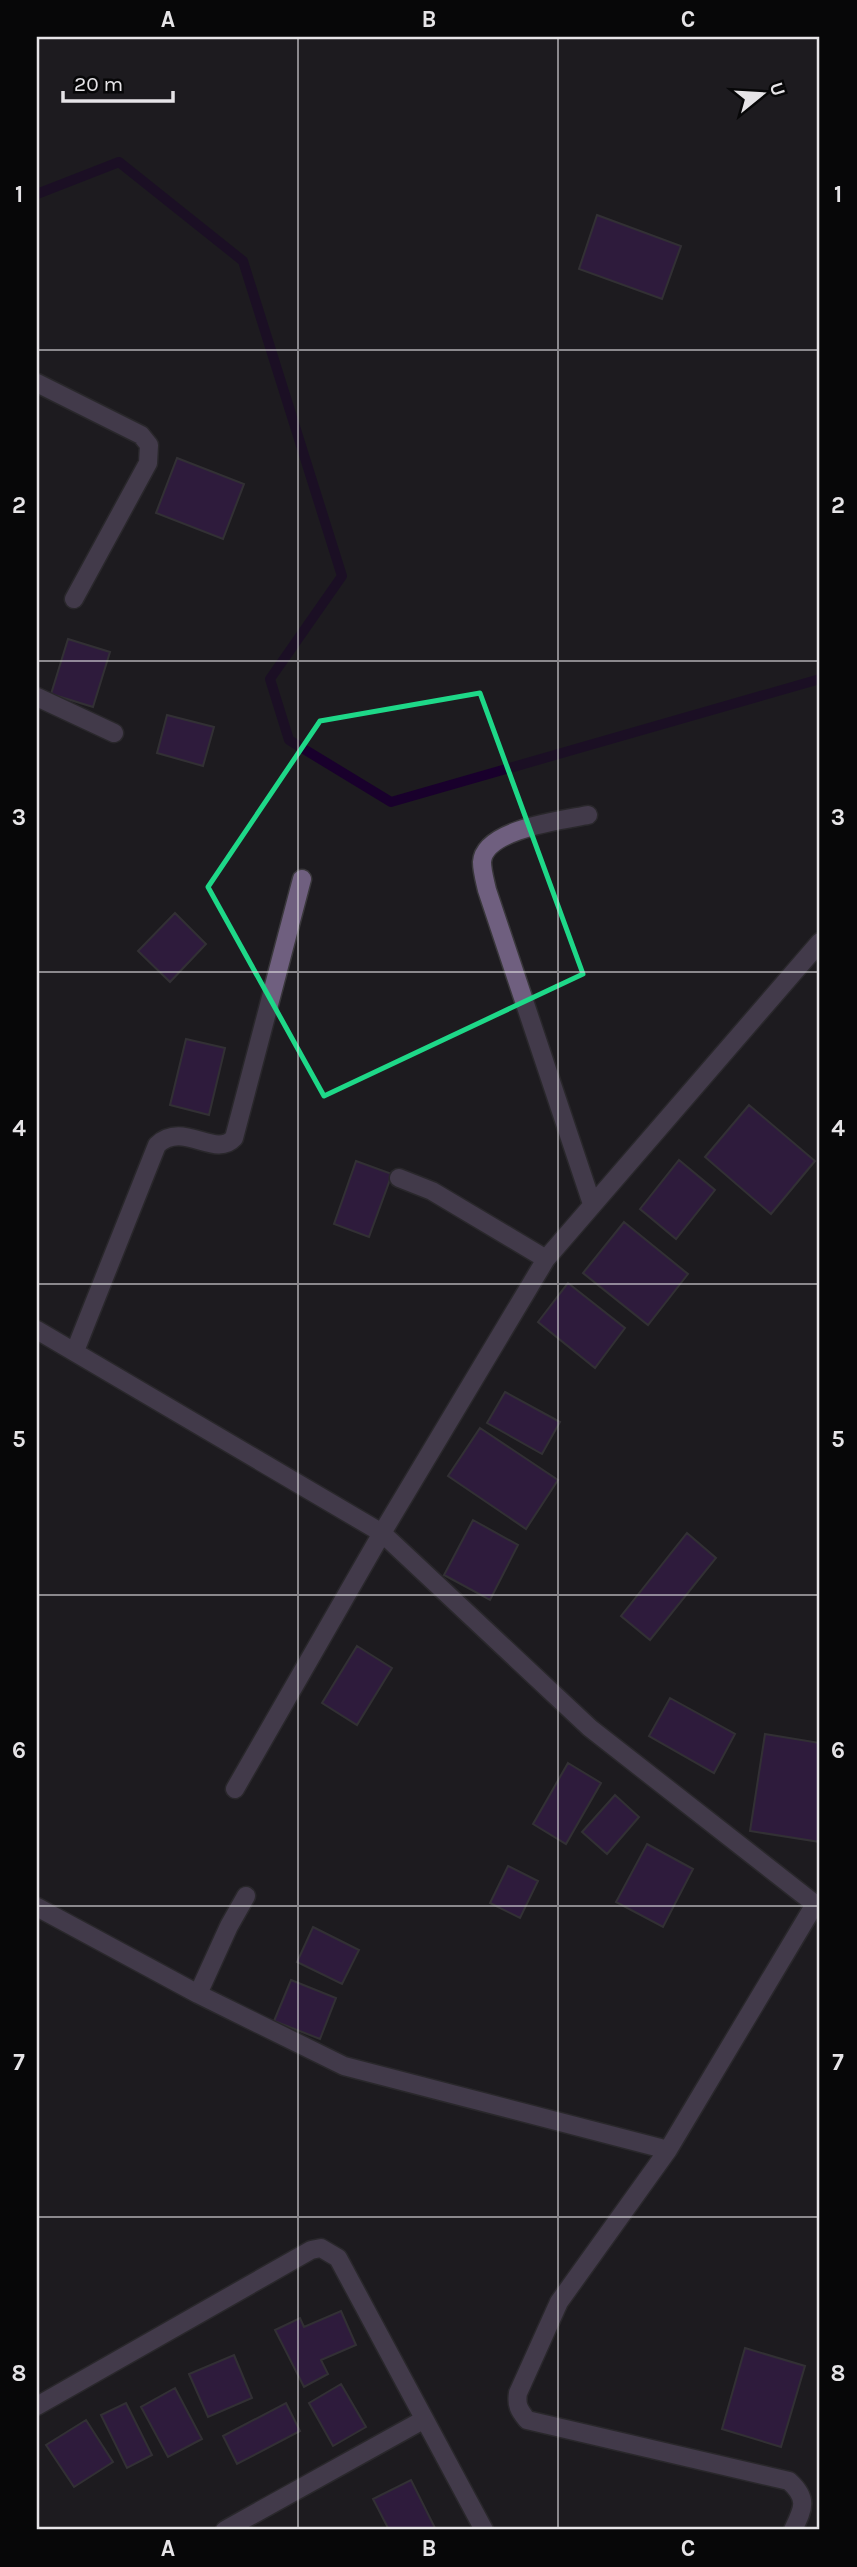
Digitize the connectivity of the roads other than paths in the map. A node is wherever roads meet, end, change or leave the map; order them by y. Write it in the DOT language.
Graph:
graph roads {
  1 [pos="37,383"];
  2 [pos="74,599"];
  3 [pos="37,697"];
  4 [pos="114,733"];
  5 [pos="588,816"];
  6 [pos="302,879"];
  7 [pos="820,942"];
  8 [pos="399,1178"];
  9 [pos="592,1204"];
  10 [pos="546,1259"];
  11 [pos="37,1330"];
  12 [pos="75,1351"];
  13 [pos="382,1533"];
  14 [pos="235,1789"];
  15 [pos="246,1896"];
  16 [pos="817,1906"];
  17 [pos="37,1907"];
  18 [pos="198,1994"];
  19 [pos="668,2150"];
  20 [pos="37,2406"];
  21 [pos="423,2420"];
  22 [pos="225,2530"];
  23 [pos="484,2530"];
  24 [pos="793,2530"];
  1 -- 2 [label="street"];
  3 -- 4 [label="street"];
  5 -- 9 [label="street"];
  6 -- 12 [label="street"];
  7 -- 9 [label="street"];
  8 -- 10 [label="street"];
  9 -- 10 [label="street"];
  10 -- 13 [label="street"];
  11 -- 12 [label="street"];
  12 -- 13 [label="street"];
  13 -- 14 [label="street"];
  13 -- 16 [label="street"];
  15 -- 18 [label="street"];
  16 -- 19 [label="street"];
  17 -- 18 [label="street"];
  18 -- 19 [label="street"];
  19 -- 24 [label="street"];
  20 -- 21 [label="street"];
  21 -- 22 [label="street"];
  21 -- 23 [label="street"];
}
